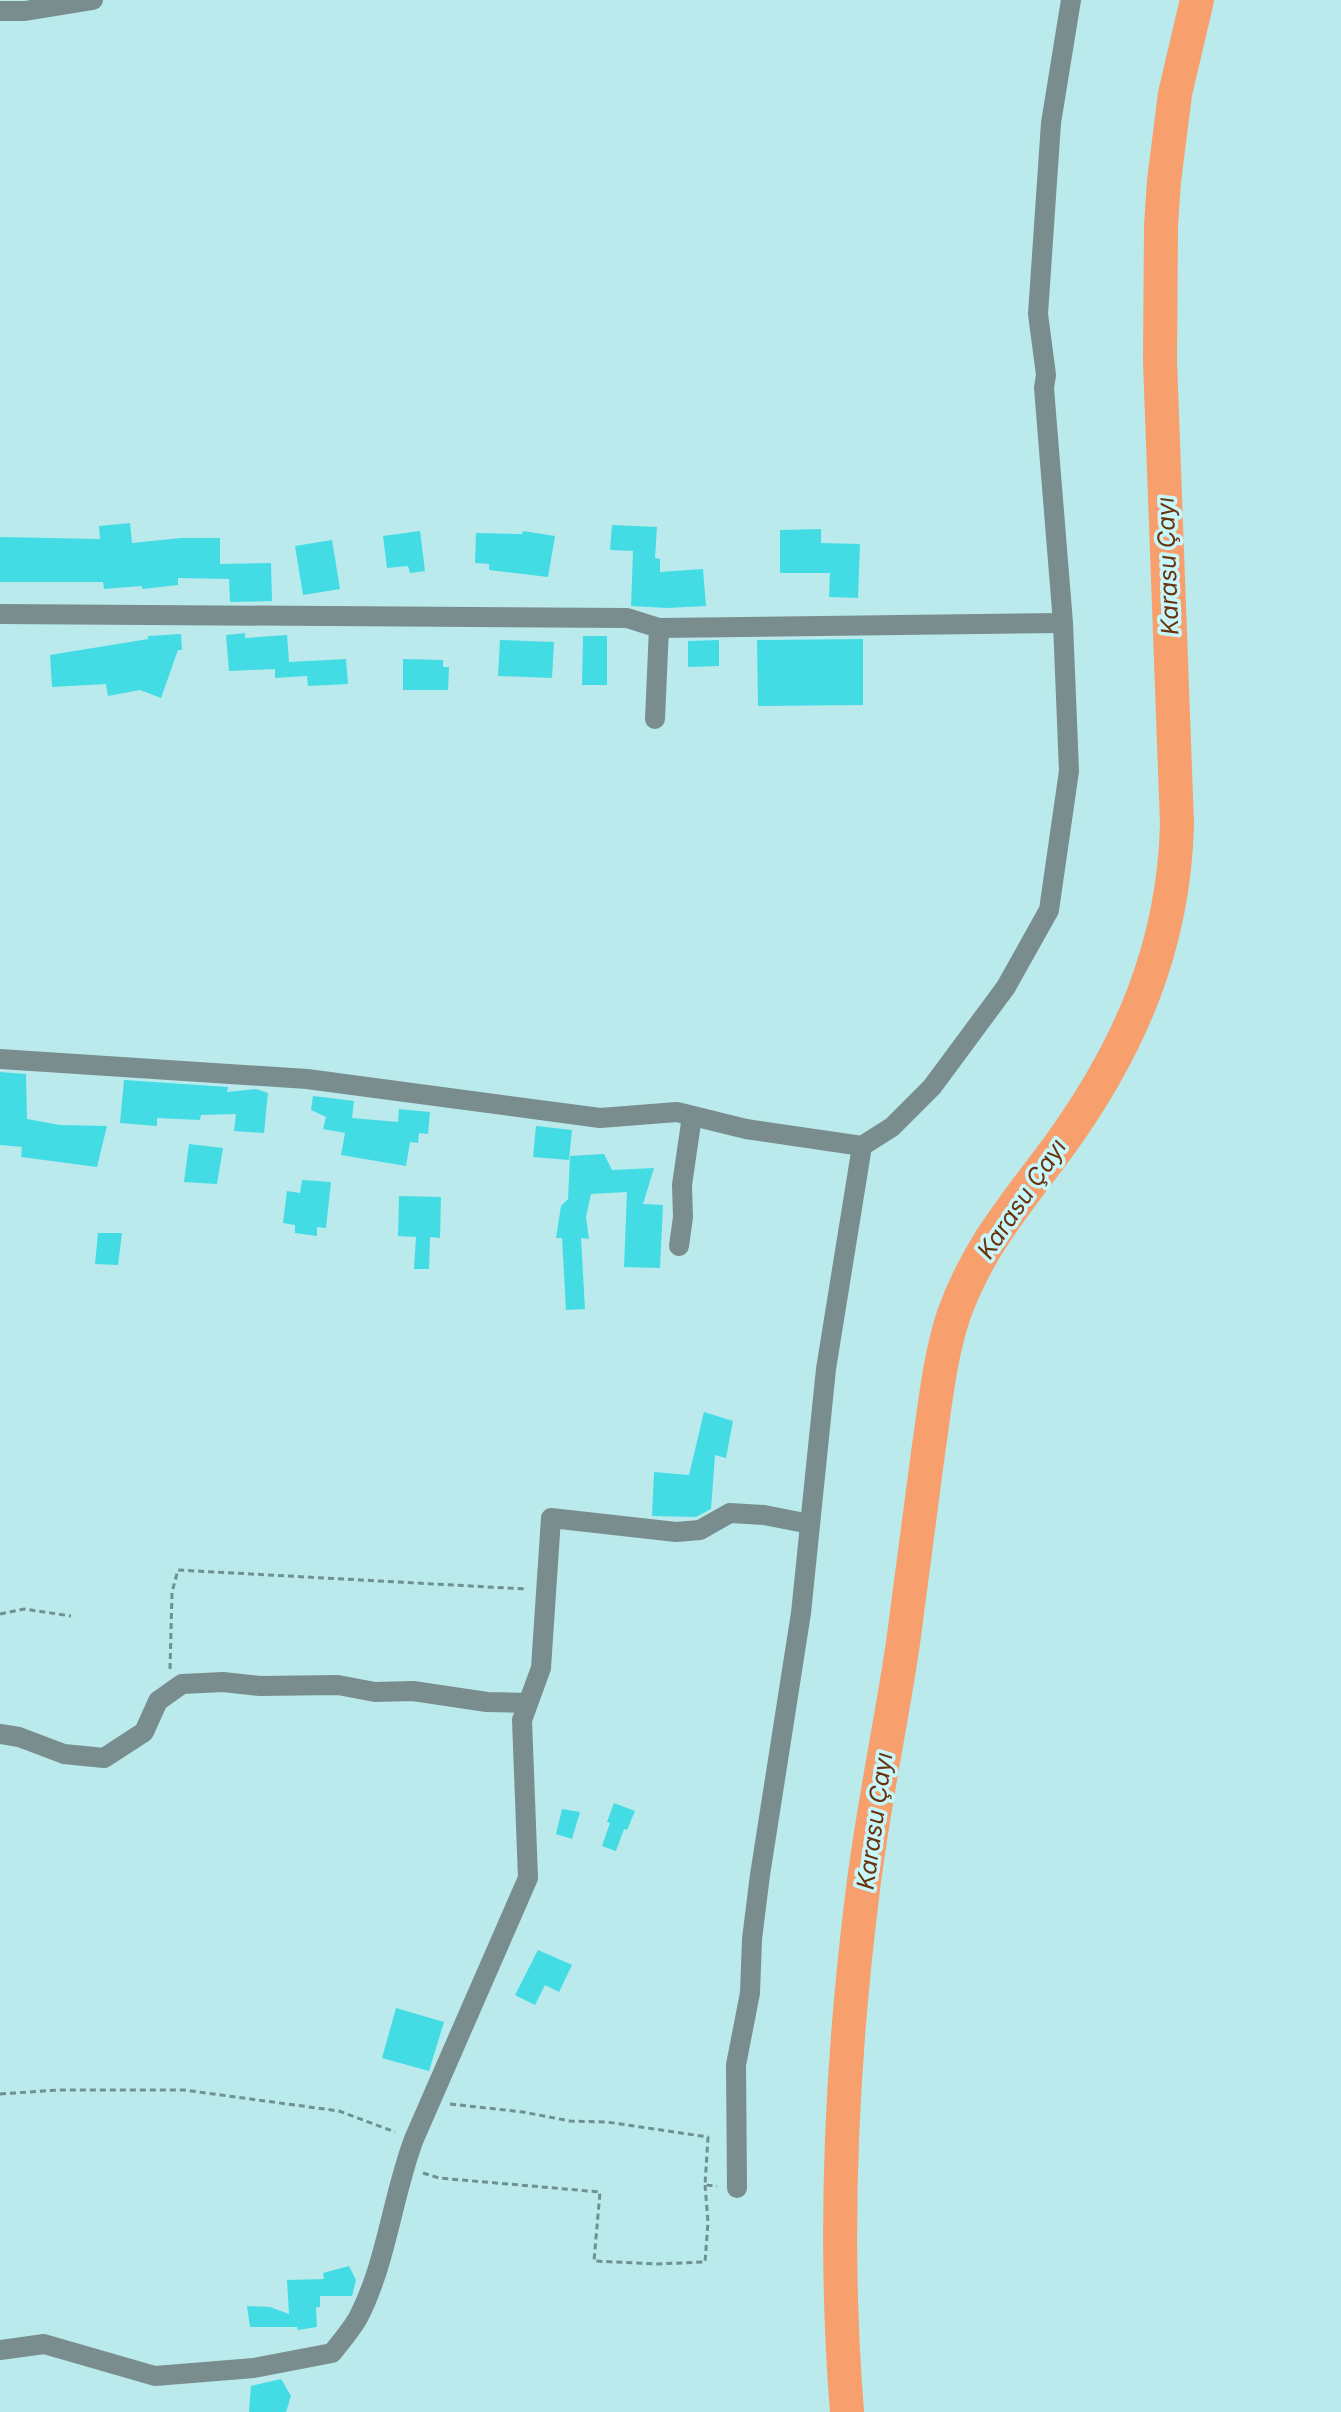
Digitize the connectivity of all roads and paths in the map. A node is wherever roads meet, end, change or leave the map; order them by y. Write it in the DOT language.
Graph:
graph roads {
  1 [pos="93,0"];
  2 [pos="1071,0"];
  3 [pos="0,11"];
  4 [pos="0,614"];
  5 [pos="1063,623"];
  6 [pos="659,628"];
  7 [pos="655,719"];
  8 [pos="0,1059"];
  9 [pos="692,1116"];
  10 [pos="862,1146"];
  11 [pos="679,1246"];
  12 [pos="810,1524"];
  13 [pos="546,1590"];
  14 [pos="0,1614"];
  15 [pos="71,1616"];
  16 [pos="169,1693"];
  17 [pos="528,1703"];
  18 [pos="0,1734"];
  19 [pos="0,2094"];
  20 [pos="430,2102"];
  21 [pos="414,2139"];
  22 [pos="404,2166"];
  23 [pos="705,2185"];
  24 [pos="737,2188"];
  25 [pos="0,2350"];
  1 -- 3 [label="street"];
  2 -- 5 [label="street"];
  4 -- 6 [label="street"];
  5 -- 6 [label="street"];
  5 -- 10 [label="street"];
  6 -- 7 [label="street"];
  8 -- 9 [label="street"];
  9 -- 10 [label="street"];
  9 -- 11 [label="street"];
  10 -- 12 [label="street"];
  12 -- 13 [label="street"];
  12 -- 24 [label="street"];
  13 -- 16 [label="path"];
  13 -- 17 [label="street"];
  14 -- 15 [label="path"];
  16 -- 17 [label="street"];
  16 -- 18 [label="street"];
  17 -- 20 [label="street"];
  19 -- 21 [label="path"];
  20 -- 21 [label="street"];
  20 -- 23 [label="path"];
  21 -- 22 [label="street"];
  22 -- 23 [label="path"];
  22 -- 25 [label="street"];
  23 -- 24 [label="path"];
}
